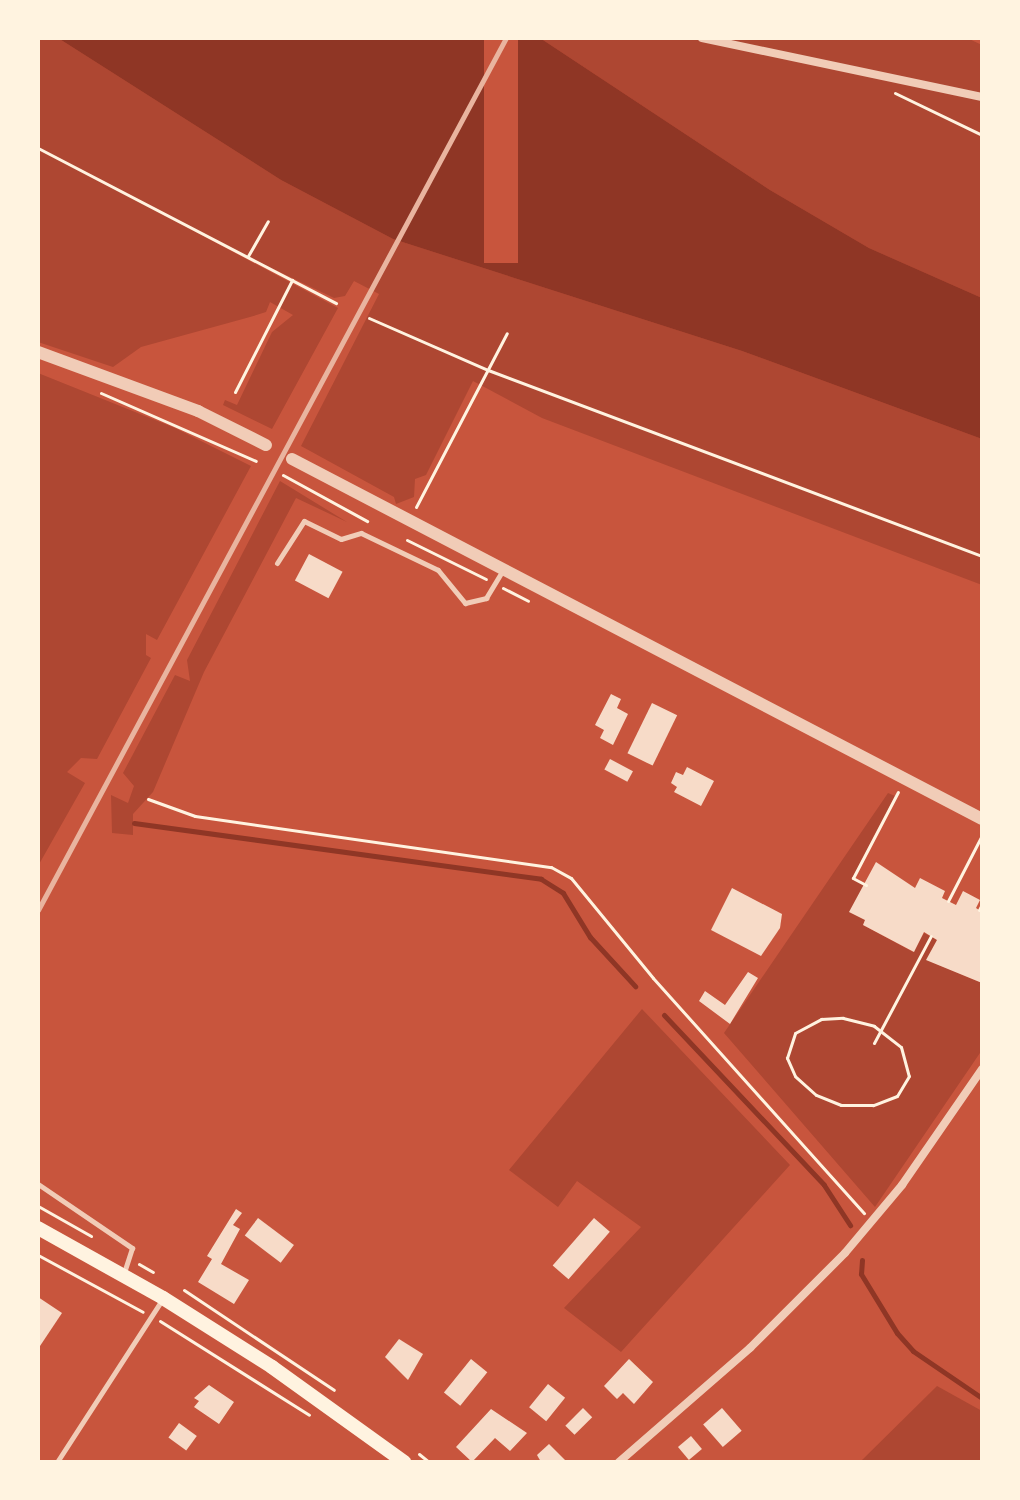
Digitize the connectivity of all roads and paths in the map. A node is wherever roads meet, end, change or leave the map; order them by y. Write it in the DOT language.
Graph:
graph roads {
  1 [pos="702,38"];
  2 [pos="982,97"];
  3 [pos="38,148"];
  4 [pos="268,221"];
  5 [pos="248,258"];
  6 [pos="292,280"];
  7 [pos="336,303"];
  8 [pos="369,318"];
  9 [pos="507,333"];
  10 [pos="38,352"];
  11 [pos="488,370"];
  12 [pos="94,390"];
  13 [pos="235,392"];
  14 [pos="266,445"];
  15 [pos="292,459"];
  16 [pos="256,461"];
  17 [pos="409,521"];
  18 [pos="982,556"];
  19 [pos="277,563"];
  20 [pos="502,571"];
  21 [pos="898,792"];
  22 [pos="148,799"];
  23 [pos="982,819"];
  24 [pos="982,835"];
  25 [pos="866,885"];
  26 [pos="948,901"];
  27 [pos="982,904"];
  28 [pos="979,910"];
  29 [pos="931,936"];
  30 [pos="881,1031"];
  31 [pos="874,1043"];
  32 [pos="982,1069"];
  33 [pos="38,1184"];
  34 [pos="872,1222"];
  35 [pos="38,1228"];
  36 [pos="38,1255"];
  37 [pos="123,1274"];
  38 [pos="163,1298"];
  39 [pos="152,1317"];
  40 [pos="313,1418"];
  41 [pos="57,1462"];
  42 [pos="404,1462"];
  43 [pos="619,1462"];
  1 -- 2 [label="street"];
  3 -- 5 [label="path"];
  4 -- 5 [label="path"];
  5 -- 6 [label="path"];
  6 -- 7 [label="path"];
  6 -- 13 [label="path"];
  8 -- 11 [label="path"];
  9 -- 11 [label="path"];
  10 -- 14 [label="street"];
  11 -- 17 [label="path"];
  11 -- 18 [label="path"];
  12 -- 16 [label="path"];
  15 -- 17 [label="street"];
  17 -- 20 [label="street"];
  19 -- 20 [label="lane"];
  20 -- 23 [label="street"];
  21 -- 25 [label="path"];
  22 -- 34 [label="path"];
  24 -- 26 [label="path"];
  27 -- 28 [label="path"];
  29 -- 30 [label="path"];
  30 -- 30 [label="path"];
  30 -- 31 [label="path"];
  32 -- 34 [label="street"];
  33 -- 37 [label="lane"];
  34 -- 43 [label="street"];
  35 -- 37 [label="main road"];
  36 -- 39 [label="path"];
  37 -- 38 [label="main road"];
  38 -- 39 [label="lane"];
  38 -- 42 [label="main road"];
  39 -- 40 [label="path"];
  39 -- 41 [label="lane"];
}
